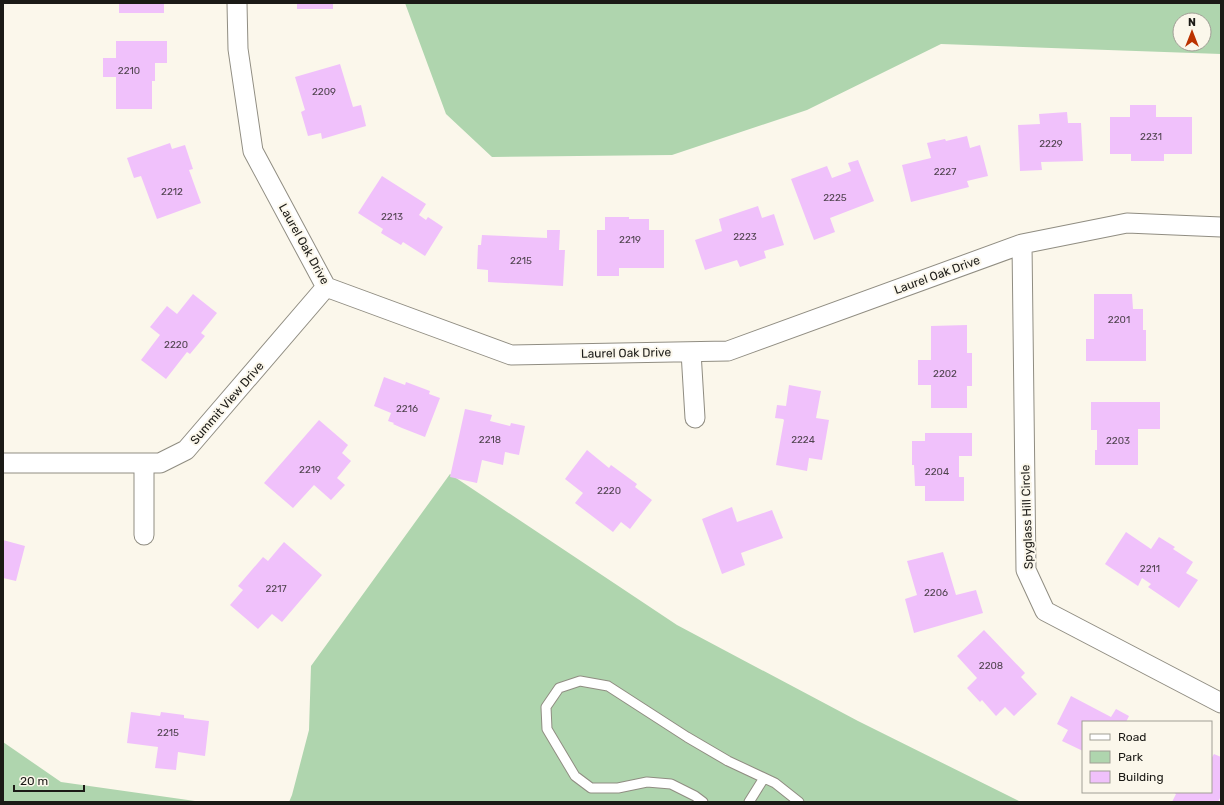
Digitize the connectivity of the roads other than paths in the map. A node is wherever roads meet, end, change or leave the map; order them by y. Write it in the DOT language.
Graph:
graph roads {
  1 [pos="238,3"];
  2 [pos="1221,227"];
  3 [pos="1022,244"];
  4 [pos="326,287"];
  5 [pos="691,352"];
  6 [pos="694,418"];
  7 [pos="3,463"];
  8 [pos="144,463"];
  9 [pos="144,535"];
  10 [pos="1221,703"];
  11 [pos="764,778"];
  12 [pos="703,802"];
  13 [pos="749,802"];
  14 [pos="798,802"];
  1 -- 4 [label="street, Laurel Oak Drive"];
  2 -- 3 [label="street, Laurel Oak Drive"];
  3 -- 5 [label="street, Laurel Oak Drive"];
  3 -- 10 [label="street, Spyglass Hill Circle"];
  4 -- 5 [label="street, Laurel Oak Drive"];
  4 -- 8 [label="street, Summit View Drive"];
  5 -- 6 [label="street"];
  7 -- 8 [label="street, Summit View Drive"];
  8 -- 9 [label="street"];
  11 -- 12 [label="lane"];
  11 -- 13 [label="lane"];
  11 -- 14 [label="lane"];
}
